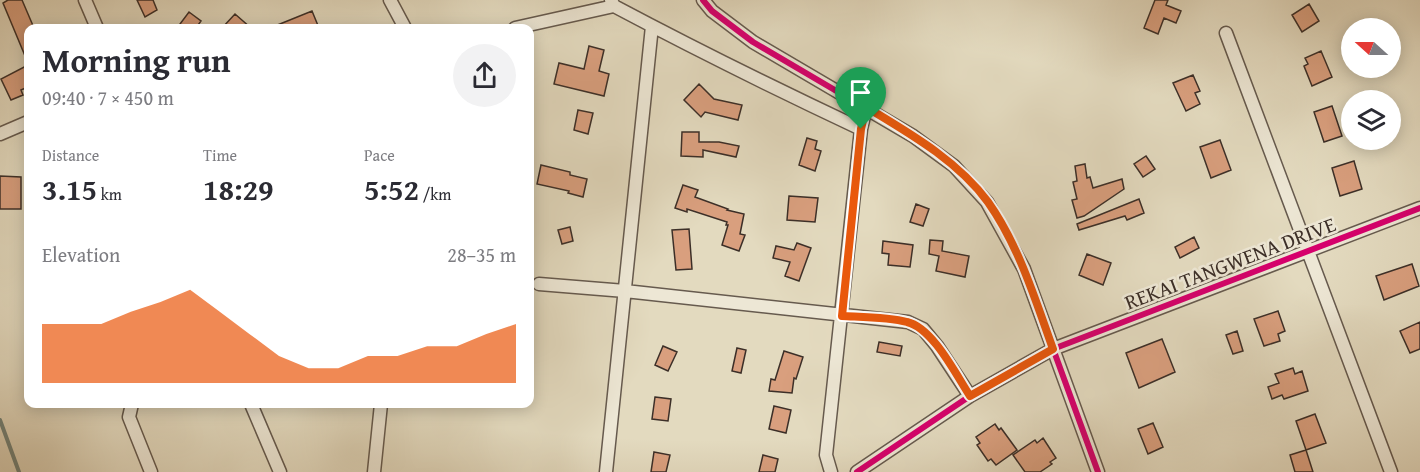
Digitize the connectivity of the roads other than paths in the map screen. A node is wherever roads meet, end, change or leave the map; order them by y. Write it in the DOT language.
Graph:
graph roads {
  1 [pos="85,0"];
  2 [pos="390,0"];
  3 [pos="702,0"];
  4 [pos="612,3"];
  5 [pos="95,24"];
  6 [pos="403,24"];
  7 [pos="531,24"];
  8 [pos="652,26"];
  9 [pos="1226,33"];
  10 [pos="866,107"];
  11 [pos="24,125"];
  12 [pos="861,129"];
  13 [pos="0,134"];
  14 [pos="1420,208"];
  15 [pos="1307,250"];
  16 [pos="539,284"];
  17 [pos="625,291"];
  18 [pos="842,316"];
  19 [pos="1053,349"];
  20 [pos="970,396"];
  21 [pos="131,408"];
  22 [pos="253,408"];
  23 [pos="381,408"];
  24 [pos="152,472"];
  25 [pos="280,472"];
  26 [pos="374,472"];
  27 [pos="606,472"];
  28 [pos="831,472"];
  29 [pos="856,472"];
  30 [pos="1098,472"];
  31 [pos="1391,472"];
  1 -- 5 [label="street"];
  2 -- 6 [label="street"];
  3 -- 10 [label="street"];
  4 -- 7 [label="street"];
  4 -- 8 [label="street"];
  8 -- 12 [label="street"];
  8 -- 17 [label="street"];
  9 -- 15 [label="street"];
  10 -- 12 [label="street"];
  10 -- 19 [label="street"];
  11 -- 13 [label="street"];
  12 -- 18 [label="street"];
  14 -- 15 [label="street, REKAI TANGWENA DRIVE"];
  15 -- 19 [label="street, REKAI TANGWENA DRIVE"];
  15 -- 31 [label="street"];
  16 -- 17 [label="street"];
  17 -- 18 [label="street"];
  17 -- 27 [label="street"];
  18 -- 20 [label="street"];
  18 -- 28 [label="street"];
  19 -- 20 [label="street, REKAI TANGWENA DRIVE"];
  19 -- 30 [label="street"];
  20 -- 29 [label="street, REKAI TANGWENA DRIVE"];
  21 -- 24 [label="street"];
  22 -- 25 [label="street"];
  23 -- 26 [label="street"];
}
